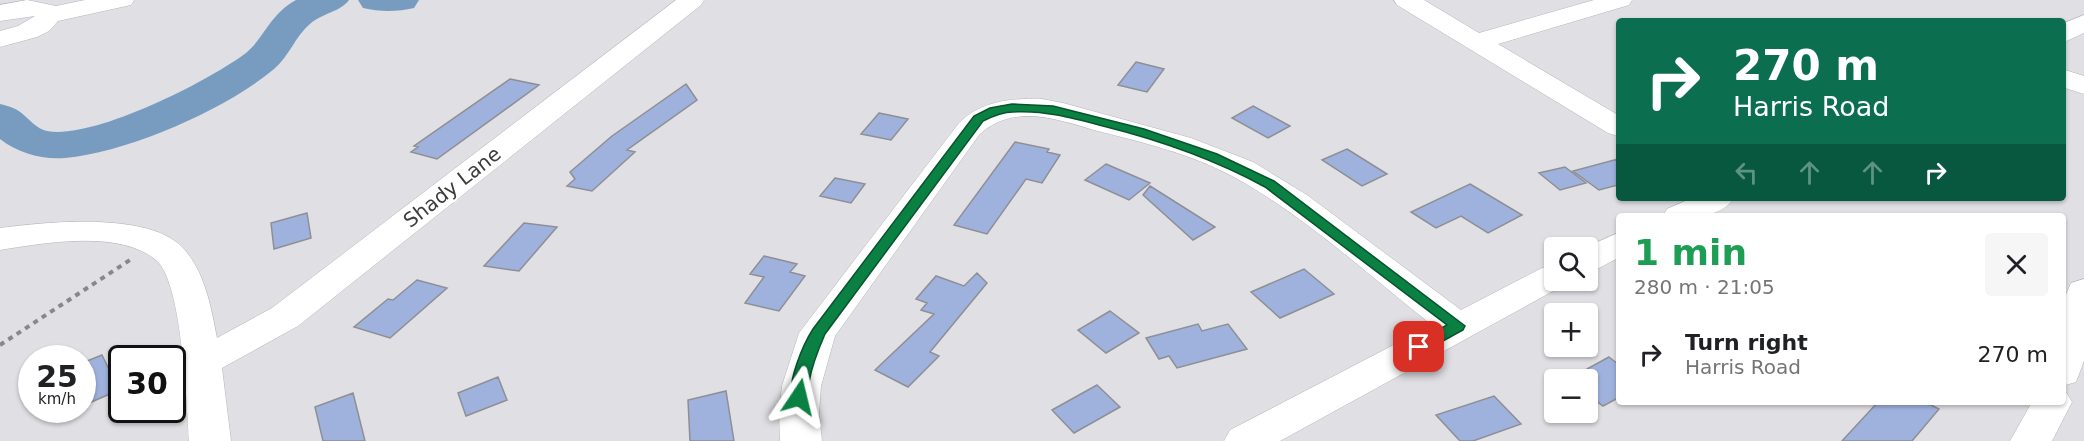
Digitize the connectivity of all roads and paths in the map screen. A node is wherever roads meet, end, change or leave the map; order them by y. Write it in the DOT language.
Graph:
graph roads {
  1 [pos="122,0"];
  2 [pos="692,0"];
  3 [pos="1407,0"];
  4 [pos="1620,0"];
  5 [pos="0,13"];
  6 [pos="49,15"];
  7 [pos="2084,23"];
  8 [pos="2066,33"];
  9 [pos="0,39"];
  10 [pos="1477,41"];
  11 [pos="2066,79"];
  12 [pos="2084,86"];
  13 [pos="1616,126"];
  14 [pos="1712,201"];
  15 [pos="1686,213"];
  16 [pos="0,240"];
  17 [pos="1616,245"];
  18 [pos="140,254"];
  19 [pos="1598,254"];
  20 [pos="1544,281"];
  21 [pos="2084,291"];
  22 [pos="1458,326"];
  23 [pos="0,345"];
  24 [pos="2066,357"];
  25 [pos="203,362"];
  26 [pos="2050,405"];
  27 [pos="210,441"];
  28 [pos="801,441"];
  29 [pos="1245,441"];
  30 [pos="2031,441"];
  1 -- 6 [label="street"];
  2 -- 25 [label="street, Shady Lane"];
  3 -- 10 [label="street"];
  4 -- 10 [label="street"];
  5 -- 6 [label="street"];
  6 -- 9 [label="street"];
  7 -- 8 [label="street"];
  10 -- 13 [label="street"];
  11 -- 12 [label="street"];
  14 -- 15 [label="street"];
  16 -- 25 [label="street"];
  17 -- 19 [label="street"];
  18 -- 23 [label="path"];
  20 -- 22 [label="street"];
  21 -- 24 [label="street"];
  22 -- 28 [label="street"];
  22 -- 29 [label="street"];
  25 -- 27 [label="street"];
  26 -- 30 [label="street"];
}
